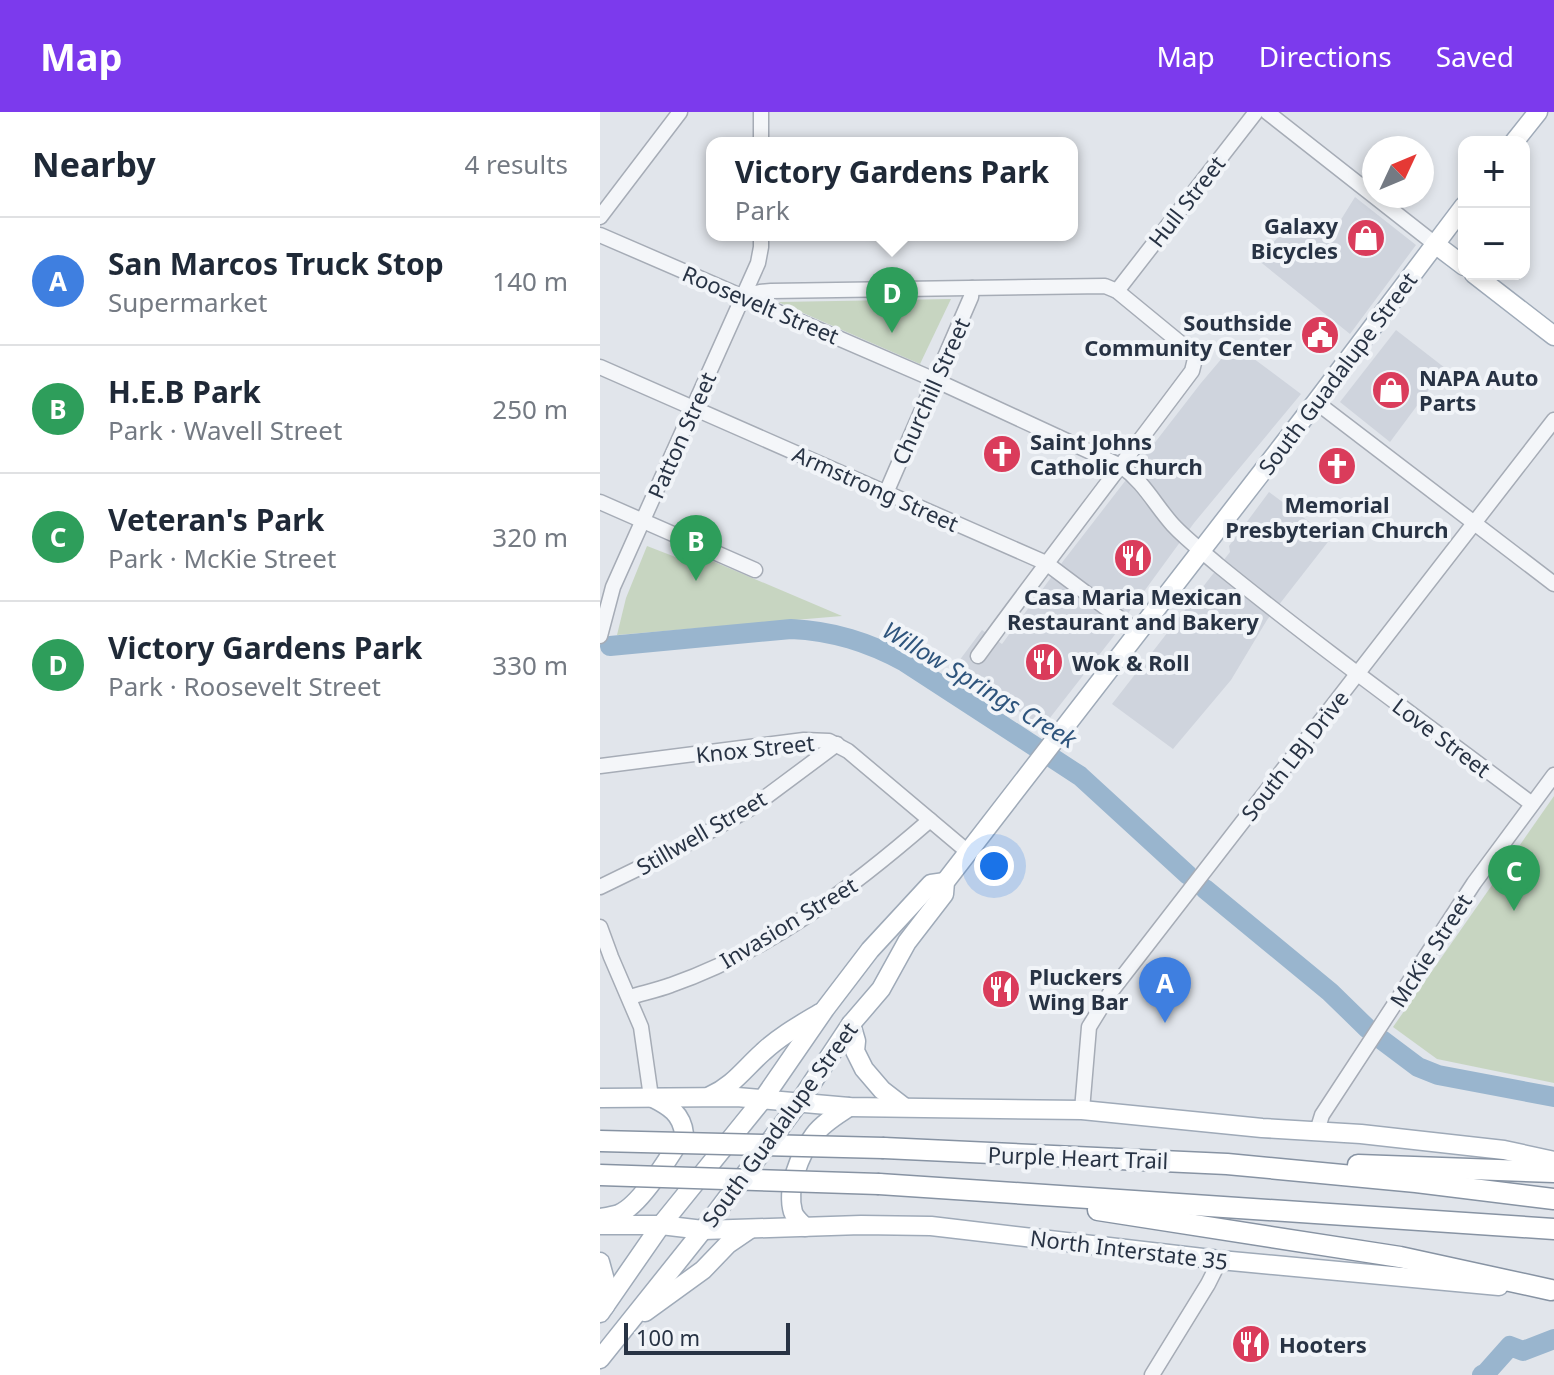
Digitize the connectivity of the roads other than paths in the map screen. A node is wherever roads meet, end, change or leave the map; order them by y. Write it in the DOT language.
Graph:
graph roads {
  1 [pos="680,112"];
  2 [pos="761,112"];
  3 [pos="1256,112"];
  4 [pos="1267,112"];
  5 [pos="1538,112"];
  6 [pos="1519,136"];
  7 [pos="761,137"];
  8 [pos="1462,208"];
  9 [pos="600,217"];
  10 [pos="600,235"];
  11 [pos="761,241"];
  12 [pos="1435,244"];
  13 [pos="1458,261"];
  14 [pos="1482,280"];
  15 [pos="972,288"];
  16 [pos="1117,291"];
  17 [pos="743,296"];
  18 [pos="1554,336"];
  19 [pos="600,367"];
  20 [pos="935,380"];
  21 [pos="1316,402"];
  22 [pos="693,408"];
  23 [pos="1554,420"];
  24 [pos="1121,466"];
  25 [pos="886,493"];
  26 [pos="600,502"];
  27 [pos="643,522"];
  28 [pos="1473,522"];
  29 [pos="1201,550"];
  30 [pos="1046,563"];
  31 [pos="755,570"];
  32 [pos="1554,584"];
  33 [pos="1138,632"];
  34 [pos="600,636"];
  35 [pos="978,656"];
  36 [pos="1358,674"];
  37 [pos="837,744"];
  38 [pos="600,766"];
  39 [pos="1553,779"];
  40 [pos="1532,804"];
  41 [pos="930,820"];
  42 [pos="968,852"];
  43 [pos="945,882"];
  44 [pos="600,887"];
  45 [pos="600,927"];
  46 [pos="605,958"];
  47 [pos="630,997"];
  48 [pos="825,1009"];
  49 [pos="851,1024"];
  50 [pos="651,1097"];
  51 [pos="706,1097"];
  52 [pos="600,1098"];
  53 [pos="763,1099"];
  54 [pos="798,1104"];
  55 [pos="849,1107"];
  56 [pos="904,1107"];
  57 [pos="1082,1110"];
  58 [pos="1317,1131"];
  59 [pos="600,1141"];
  60 [pos="1554,1161"];
  61 [pos="1243,1165"];
  62 [pos="1554,1172"];
  63 [pos="600,1175"];
  64 [pos="967,1189"];
  65 [pos="1554,1199"];
  66 [pos="600,1218"];
  67 [pos="600,1225"];
  68 [pos="661,1225"];
  69 [pos="805,1227"];
  70 [pos="751,1229"];
  71 [pos="1554,1229"];
  72 [pos="703,1230"];
  73 [pos="1220,1260"];
  74 [pos="600,1262"];
  75 [pos="1552,1290"];
  76 [pos="602,1309"];
  77 [pos="627,1325"];
  78 [pos="600,1359"];
  79 [pos="1152,1375"];
  1 -- 9 [label="street"];
  2 -- 7 [label="street"];
  3 -- 16 [label="street, Hull Street"];
  4 -- 12 [label="street"];
  5 -- 6 [label="main road"];
  8 -- 12 [label="main road, South Guadalupe Street"];
  10 -- 17 [label="street, Roosevelt Street"];
  11 -- 17 [label="street, Patton Street"];
  12 -- 13 [label="main road"];
  12 -- 21 [label="main road, South Guadalupe Street"];
  14 -- 18 [label="main road"];
  15 -- 16 [label="street"];
  15 -- 17 [label="street"];
  15 -- 20 [label="street, Churchill Street"];
  16 -- 24 [label="street"];
  17 -- 20 [label="street, Roosevelt Street"];
  17 -- 22 [label="street, Patton Street"];
  19 -- 22 [label="street, Armstrong Street"];
  20 -- 24 [label="street, Roosevelt Street"];
  20 -- 25 [label="street, Churchill Street"];
  21 -- 28 [label="street"];
  21 -- 29 [label="main road, South Guadalupe Street"];
  22 -- 25 [label="street, Armstrong Street"];
  22 -- 27 [label="street, Patton Street"];
  23 -- 28 [label="street, South LBJ Drive"];
  24 -- 29 [label="street, Roosevelt Street"];
  24 -- 30 [label="street"];
  25 -- 30 [label="street, Armstrong Street"];
  26 -- 27 [label="street"];
  27 -- 31 [label="street"];
  27 -- 34 [label="street, Patton Street"];
  28 -- 32 [label="street"];
  28 -- 36 [label="street, South LBJ Drive"];
  29 -- 33 [label="main road, South Guadalupe Street"];
  29 -- 36 [label="street, Love Street"];
  30 -- 33 [label="street, Armstrong Street"];
  30 -- 35 [label="street"];
  33 -- 42 [label="main road, South Guadalupe Street"];
  36 -- 40 [label="street, Love Street"];
  36 -- 57 [label="street, South LBJ Drive"];
  37 -- 38 [label="street, Knox Street"];
  37 -- 41 [label="street, Knox Street"];
  37 -- 44 [label="street, Stillwell Street"];
  39 -- 40 [label="street, McKie Street"];
  40 -- 58 [label="street, McKie Street"];
  41 -- 42 [label="street, Knox Street"];
  41 -- 47 [label="street, Invasion Street"];
  42 -- 43 [label="main road, South Guadalupe Street"];
  43 -- 48 [label="main road, South Guadalupe Street"];
  43 -- 49 [label="main road, South Guadalupe Street"];
  45 -- 46 [label="street"];
  46 -- 47 [label="street"];
  47 -- 50 [label="street"];
  48 -- 51 [label="main road"];
  48 -- 53 [label="main road, South Guadalupe Street"];
  49 -- 54 [label="main road, South Guadalupe Street"];
  49 -- 56 [label="main road"];
  50 -- 51 [label="main road"];
  50 -- 52 [label="main road"];
  50 -- 66 [label="main road"];
  51 -- 53 [label="main road"];
  53 -- 54 [label="main road"];
  53 -- 68 [label="main road, South Guadalupe Street"];
  54 -- 55 [label="main road"];
  54 -- 72 [label="main road, South Guadalupe Street"];
  55 -- 56 [label="main road"];
  55 -- 69 [label="main road"];
  56 -- 57 [label="main road"];
  57 -- 58 [label="main road"];
  58 -- 60 [label="main road"];
  59 -- 61 [label="highway, Purple Heart Trail, bridge"];
  61 -- 62 [label="highway"];
  61 -- 65 [label="highway, Purple Heart Trail"];
  63 -- 64 [label="highway, Purple Heart Trail, bridge"];
  64 -- 71 [label="highway, Purple Heart Trail"];
  64 -- 75 [label="highway"];
  67 -- 68 [label="main road, North Interstate 35"];
  68 -- 72 [label="main road, North Interstate 35"];
  68 -- 76 [label="main road, South Guadalupe Street"];
  69 -- 70 [label="main road, North Interstate 35"];
  69 -- 73 [label="main road, North Interstate 35"];
  70 -- 72 [label="main road, North Interstate 35"];
  70 -- 77 [label="main road"];
  72 -- 77 [label="main road, South Guadalupe Street"];
  73 -- 75 [label="main road, North Interstate 35"];
  73 -- 79 [label="street"];
  74 -- 76 [label="main road"];
  77 -- 78 [label="main road, South Guadalupe Street"];
}
